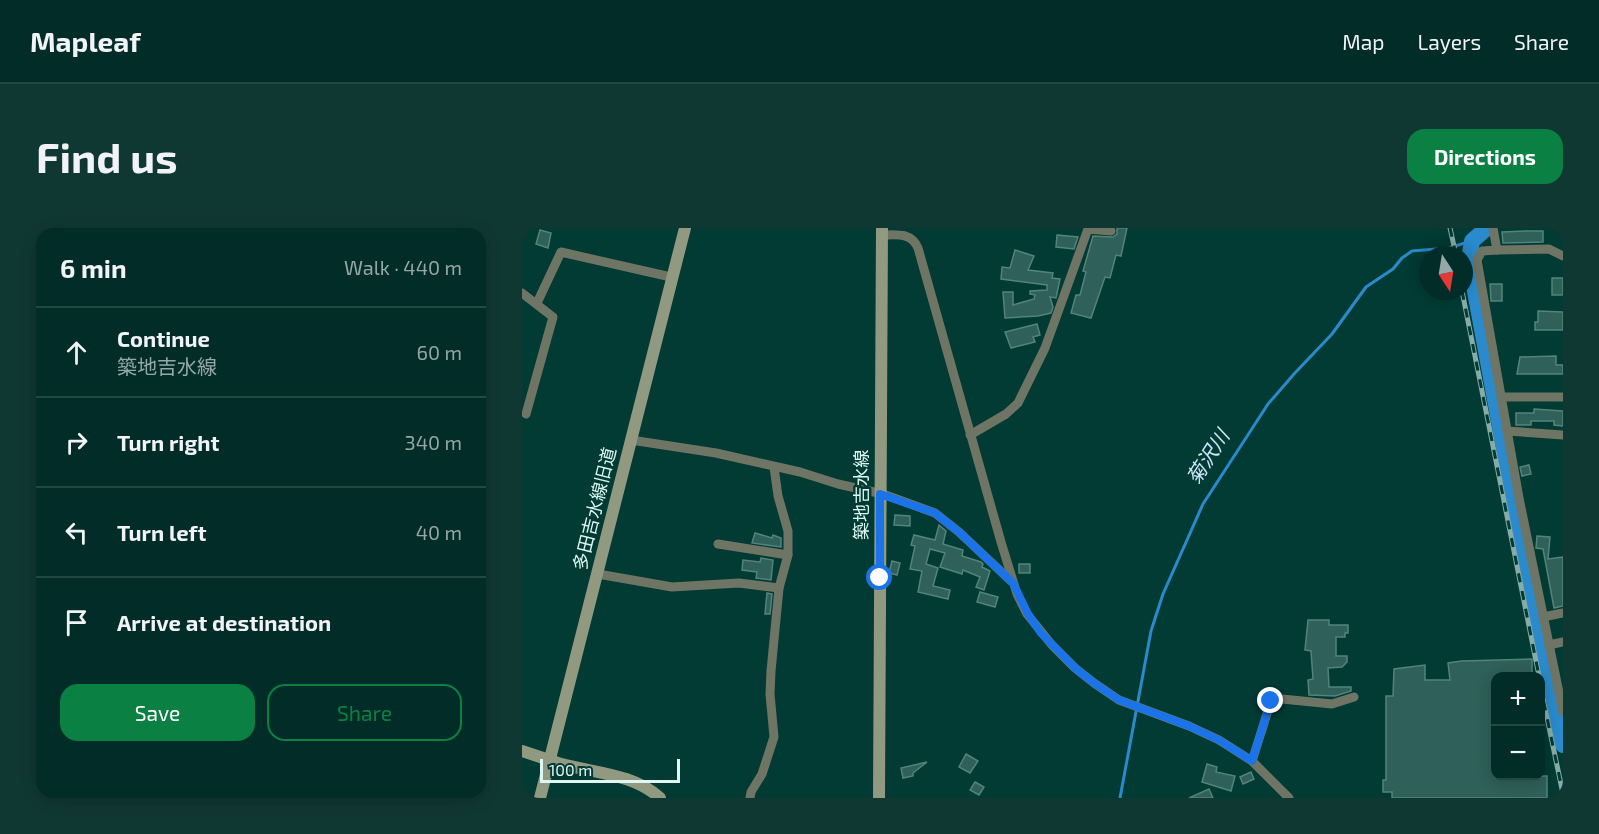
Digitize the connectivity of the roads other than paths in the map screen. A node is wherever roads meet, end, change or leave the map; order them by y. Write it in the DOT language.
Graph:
graph roads {
  1 [pos="685,228"];
  2 [pos="1492,228"];
  3 [pos="882,231"];
  4 [pos="1111,231"];
  5 [pos="1497,250"];
  6 [pos="1563,256"];
  7 [pos="671,277"];
  8 [pos="522,293"];
  9 [pos="537,303"];
  10 [pos="1502,397"];
  11 [pos="1563,397"];
  12 [pos="526,414"];
  13 [pos="1507,431"];
  14 [pos="970,435"];
  15 [pos="1563,435"];
  16 [pos="631,440"];
  17 [pos="774,467"];
  18 [pos="880,494"];
  19 [pos="718,544"];
  20 [pos="788,555"];
  21 [pos="598,574"];
  22 [pos="1013,583"];
  23 [pos="779,588"];
  24 [pos="1563,613"];
  25 [pos="1543,616"];
  26 [pos="1563,642"];
  27 [pos="1549,645"];
  28 [pos="1354,697"];
  29 [pos="1563,712"];
  30 [pos="522,751"];
  31 [pos="551,759"];
  32 [pos="1252,761"];
  33 [pos="540,798"];
  34 [pos="660,798"];
  35 [pos="750,798"];
  36 [pos="879,798"];
  37 [pos="1289,798"];
  1 -- 7 [label="main road, 多田吉水線旧道"];
  2 -- 5 [label="street"];
  3 -- 14 [label="street"];
  3 -- 18 [label="main road, 築地吉水線"];
  4 -- 14 [label="street"];
  5 -- 6 [label="street"];
  5 -- 10 [label="street"];
  7 -- 9 [label="street"];
  7 -- 16 [label="main road, 多田吉水線旧道"];
  8 -- 9 [label="street"];
  9 -- 12 [label="street"];
  10 -- 11 [label="street"];
  10 -- 13 [label="street"];
  13 -- 15 [label="street"];
  13 -- 25 [label="street"];
  14 -- 22 [label="street"];
  16 -- 17 [label="street"];
  16 -- 21 [label="main road, 多田吉水線旧道"];
  17 -- 18 [label="street"];
  17 -- 20 [label="street"];
  18 -- 22 [label="street"];
  18 -- 36 [label="main road, 築地吉水線"];
  19 -- 20 [label="street"];
  20 -- 23 [label="street"];
  21 -- 23 [label="street"];
  21 -- 31 [label="main road, 多田吉水線旧道"];
  22 -- 32 [label="street"];
  23 -- 35 [label="street"];
  24 -- 25 [label="street"];
  25 -- 27 [label="street"];
  26 -- 27 [label="street"];
  27 -- 29 [label="street"];
  28 -- 32 [label="street"];
  30 -- 31 [label="main road"];
  31 -- 33 [label="main road, 多田吉水線旧道"];
  31 -- 34 [label="main road"];
  32 -- 37 [label="street"];
}
